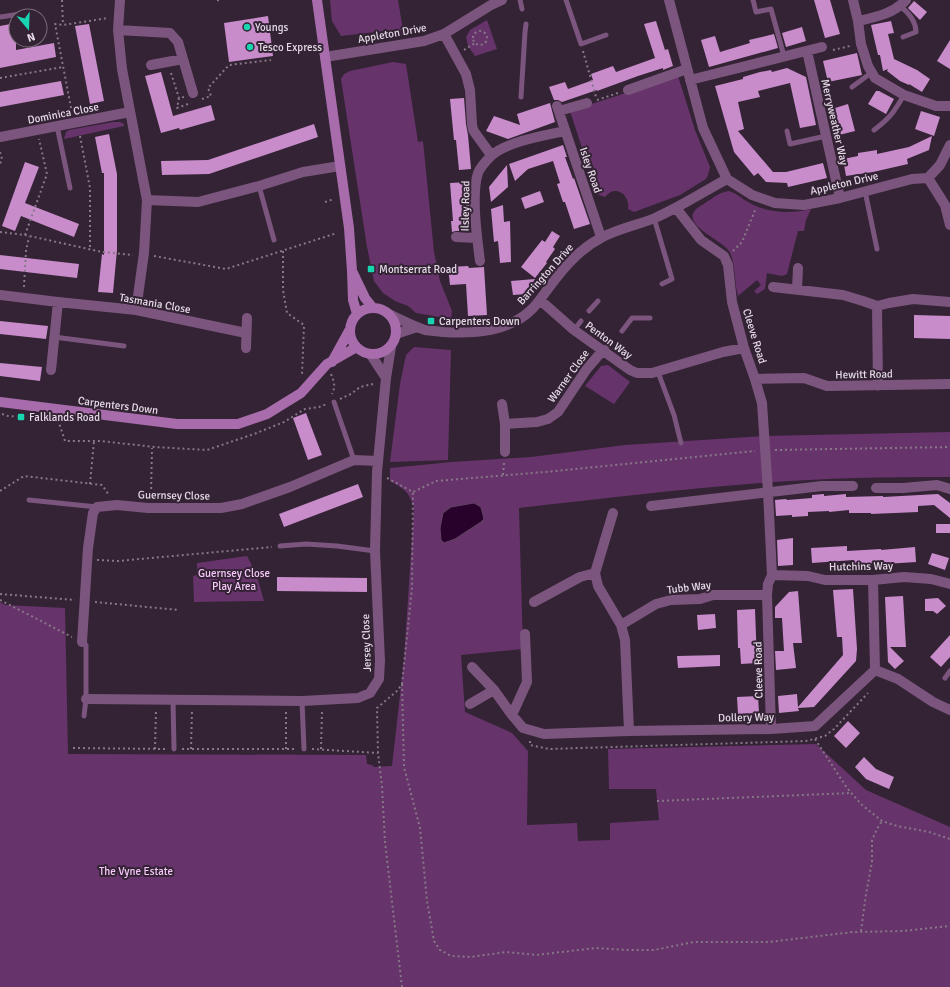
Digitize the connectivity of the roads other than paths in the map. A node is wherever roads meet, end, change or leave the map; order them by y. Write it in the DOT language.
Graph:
graph roads {
  1 [pos="120,0"];
  2 [pos="317,0"];
  3 [pos="502,0"];
  4 [pos="520,0"];
  5 [pos="566,0"];
  6 [pos="669,0"];
  7 [pos="753,0"];
  8 [pos="853,0"];
  9 [pos="903,3"];
  10 [pos="522,9"];
  11 [pos="858,22"];
  12 [pos="526,24"];
  13 [pos="118,30"];
  14 [pos="444,34"];
  15 [pos="606,35"];
  16 [pos="903,38"];
  17 [pos="822,47"];
  18 [pos="807,51"];
  19 [pos="784,56"];
  20 [pos="325,57"];
  21 [pos="183,58"];
  22 [pos="151,65"];
  23 [pos="687,69"];
  24 [pos="871,73"];
  25 [pos="690,80"];
  26 [pos="852,88"];
  27 [pos="628,90"];
  28 [pos="193,93"];
  29 [pos="904,95"];
  30 [pos="521,97"];
  31 [pos="587,103"];
  32 [pos="950,106"];
  33 [pos="130,112"];
  34 [pos="57,126"];
  35 [pos="874,130"];
  36 [pos="565,131"];
  37 [pos="788,132"];
  38 [pos="826,136"];
  39 [pos="0,137"];
  40 [pos="950,144"];
  41 [pos="492,155"];
  42 [pos="340,166"];
  43 [pos="928,178"];
  44 [pos="727,179"];
  45 [pos="258,186"];
  46 [pos="70,188"];
  47 [pos="865,191"];
  48 [pos="840,198"];
  49 [pos="147,200"];
  50 [pos="676,208"];
  51 [pos="654,218"];
  52 [pos="950,225"];
  53 [pos="456,237"];
  54 [pos="601,237"];
  55 [pos="477,238"];
  56 [pos="274,240"];
  57 [pos="877,249"];
  58 [pos="480,261"];
  59 [pos="798,268"];
  60 [pos="352,272"];
  61 [pos="662,284"];
  62 [pos="773,287"];
  63 [pos="797,290"];
  64 [pos="0,295"];
  65 [pos="540,300"];
  66 [pos="598,301"];
  67 [pos="58,302"];
  68 [pos="950,302"];
  69 [pos="877,306"];
  70 [pos="373,308"];
  71 [pos="136,310"];
  72 [pos="589,311"];
  73 [pos="357,314"];
  74 [pos="389,314"];
  75 [pos="247,318"];
  76 [pos="650,318"];
  77 [pos="581,321"];
  78 [pos="417,327"];
  79 [pos="574,330"];
  80 [pos="349,331"];
  81 [pos="622,331"];
  82 [pos="246,333"];
  83 [pos="396,334"];
  84 [pos="54,337"];
  85 [pos="611,342"];
  86 [pos="124,346"];
  87 [pos="391,347"];
  88 [pos="246,348"];
  89 [pos="356,348"];
  90 [pos="744,348"];
  91 [pos="603,350"];
  92 [pos="371,355"];
  93 [pos="329,363"];
  94 [pos="51,370"];
  95 [pos="658,372"];
  96 [pos="386,378"];
  97 [pos="755,379"];
  98 [pos="950,384"];
  99 [pos="878,386"];
  100 [pos="332,401"];
  101 [pos="0,402"];
  102 [pos="502,404"];
  103 [pos="505,424"];
  104 [pos="681,443"];
  105 [pos="505,452"];
  106 [pos="354,460"];
  107 [pos="378,461"];
  108 [pos="853,486"];
  109 [pos="876,488"];
  110 [pos="950,489"];
  111 [pos="768,492"];
  112 [pos="29,500"];
  113 [pos="651,506"];
  114 [pos="97,507"];
  115 [pos="613,513"];
  116 [pos="280,546"];
  117 [pos="375,551"];
  118 [pos="595,573"];
  119 [pos="772,575"];
  120 [pos="873,580"];
  121 [pos="950,584"];
  122 [pos="767,595"];
  123 [pos="534,602"];
  124 [pos="621,625"];
  125 [pos="526,634"];
  126 [pos="84,643"];
  127 [pos="472,667"];
  128 [pos="875,670"];
  129 [pos="950,671"];
  130 [pos="945,678"];
  131 [pos="494,690"];
  132 [pos="86,699"];
  133 [pos="174,700"];
  134 [pos="302,701"];
  135 [pos="470,704"];
  136 [pos="950,710"];
  137 [pos="512,715"];
  138 [pos="84,716"];
  139 [pos="771,728"];
  140 [pos="629,731"];
  141 [pos="174,749"];
  142 [pos="304,749"];
  1 -- 13 [label="street"];
  2 -- 20 [label="street"];
  3 -- 14 [label="street, Appleton Drive"];
  4 -- 10 [label="lane"];
  5 -- 15 [label="lane"];
  6 -- 23 [label="street"];
  7 -- 19 [label="lane"];
  8 -- 11 [label="street"];
  9 -- 11 [label="street"];
  9 -- 16 [label="lane"];
  11 -- 24 [label="street"];
  12 -- 30 [label="lane"];
  13 -- 21 [label="street"];
  13 -- 33 [label="street"];
  14 -- 20 [label="street, Appleton Drive"];
  14 -- 41 [label="street"];
  17 -- 18 [label="street"];
  18 -- 19 [label="street"];
  18 -- 38 [label="street, Merryweather Way"];
  19 -- 25 [label="street"];
  20 -- 42 [label="street"];
  21 -- 22 [label="street"];
  21 -- 28 [label="street"];
  23 -- 25 [label="street"];
  23 -- 27 [label="street"];
  24 -- 26 [label="lane"];
  24 -- 29 [label="street"];
  25 -- 44 [label="street"];
  29 -- 32 [label="street"];
  29 -- 35 [label="lane"];
  31 -- 36 [label="street, Isley Road"];
  33 -- 34 [label="street, Dominica Close"];
  33 -- 49 [label="street"];
  34 -- 39 [label="street, Dominica Close"];
  34 -- 46 [label="lane"];
  36 -- 41 [label="street, Ilsley Road"];
  36 -- 54 [label="street, Isley Road"];
  37 -- 38 [label="lane"];
  38 -- 48 [label="street, Merryweather Way"];
  40 -- 43 [label="street"];
  41 -- 55 [label="street, Ilsley Road"];
  42 -- 45 [label="street"];
  42 -- 60 [label="street"];
  43 -- 47 [label="street, Appleton Drive"];
  43 -- 52 [label="street"];
  44 -- 48 [label="street, Appleton Drive"];
  44 -- 50 [label="street, Barrington Drive"];
  45 -- 49 [label="street"];
  45 -- 56 [label="lane"];
  47 -- 48 [label="street, Appleton Drive"];
  47 -- 57 [label="lane"];
  49 -- 71 [label="street"];
  50 -- 51 [label="street, Barrington Drive"];
  50 -- 90 [label="street, Cleeve Road"];
  51 -- 54 [label="street, Barrington Drive"];
  51 -- 61 [label="lane"];
  53 -- 55 [label="street, Ilsley Road"];
  54 -- 65 [label="street, Barrington Drive"];
  55 -- 58 [label="street, Ilsley Road"];
  59 -- 63 [label="street"];
  60 -- 70 [label="street"];
  60 -- 73 [label="street"];
  62 -- 63 [label="street"];
  63 -- 69 [label="street"];
  64 -- 67 [label="street, Tasmania Close"];
  65 -- 78 [label="street, Barrington Drive"];
  65 -- 79 [label="street, Penton Way"];
  66 -- 72 [label="lane"];
  67 -- 71 [label="street, Tasmania Close"];
  67 -- 84 [label="street"];
  68 -- 69 [label="street"];
  69 -- 99 [label="street"];
  70 -- 73 [label="street"];
  70 -- 74 [label="street"];
  71 -- 82 [label="street, Tasmania Close"];
  73 -- 80 [label="street"];
  74 -- 78 [label="street, Barrington Drive"];
  74 -- 83 [label="street"];
  75 -- 82 [label="street"];
  76 -- 81 [label="lane"];
  77 -- 79 [label="lane"];
  78 -- 83 [label="street"];
  79 -- 91 [label="street, Penton Way"];
  80 -- 89 [label="street"];
  80 -- 93 [label="street"];
  82 -- 88 [label="street"];
  83 -- 87 [label="street"];
  84 -- 86 [label="lane"];
  84 -- 94 [label="street"];
  85 -- 91 [label="lane"];
  87 -- 92 [label="street"];
  87 -- 96 [label="street, Jersey Close"];
  89 -- 92 [label="street"];
  89 -- 93 [label="street"];
  90 -- 95 [label="street, Penton Way"];
  90 -- 97 [label="street, Cleeve Road"];
  91 -- 95 [label="street, Penton Way"];
  91 -- 103 [label="street, Warner Close"];
  92 -- 96 [label="street"];
  93 -- 101 [label="street, Carpenters Down"];
  95 -- 104 [label="lane"];
  96 -- 107 [label="street, Jersey Close"];
  97 -- 99 [label="street, Hewitt Road"];
  97 -- 111 [label="street, Cleeve Road"];
  98 -- 99 [label="street, Hewitt Road"];
  100 -- 106 [label="lane"];
  102 -- 103 [label="street"];
  103 -- 105 [label="street"];
  106 -- 107 [label="street, Guernsey Close"];
  106 -- 114 [label="street, Guernsey Close"];
  107 -- 117 [label="street, Jersey Close"];
  108 -- 111 [label="street"];
  109 -- 110 [label="street"];
  111 -- 113 [label="street"];
  111 -- 119 [label="street, Cleeve Road"];
  112 -- 114 [label="lane"];
  114 -- 126 [label="street"];
  115 -- 118 [label="street"];
  116 -- 117 [label="lane"];
  117 -- 134 [label="street, Jersey Close"];
  118 -- 123 [label="street"];
  118 -- 124 [label="street"];
  119 -- 120 [label="street, Hutchins Way"];
  119 -- 122 [label="street, Cleeve Road"];
  120 -- 121 [label="street, Hutchins Way"];
  120 -- 128 [label="street"];
  122 -- 124 [label="street, Tubb Way"];
  122 -- 139 [label="street, Cleeve Road"];
  124 -- 140 [label="street"];
  125 -- 137 [label="street"];
  126 -- 132 [label="lane"];
  127 -- 131 [label="street, Dollery Way"];
  128 -- 136 [label="street"];
  128 -- 139 [label="street, Dollery Way"];
  129 -- 130 [label="lane"];
  131 -- 135 [label="street"];
  131 -- 137 [label="street, Dollery Way"];
  132 -- 133 [label="street, Jersey Close"];
  132 -- 138 [label="lane"];
  133 -- 134 [label="street, Jersey Close"];
  133 -- 141 [label="lane"];
  134 -- 142 [label="lane"];
  137 -- 140 [label="street, Dollery Way"];
  139 -- 140 [label="street, Dollery Way"];
}
